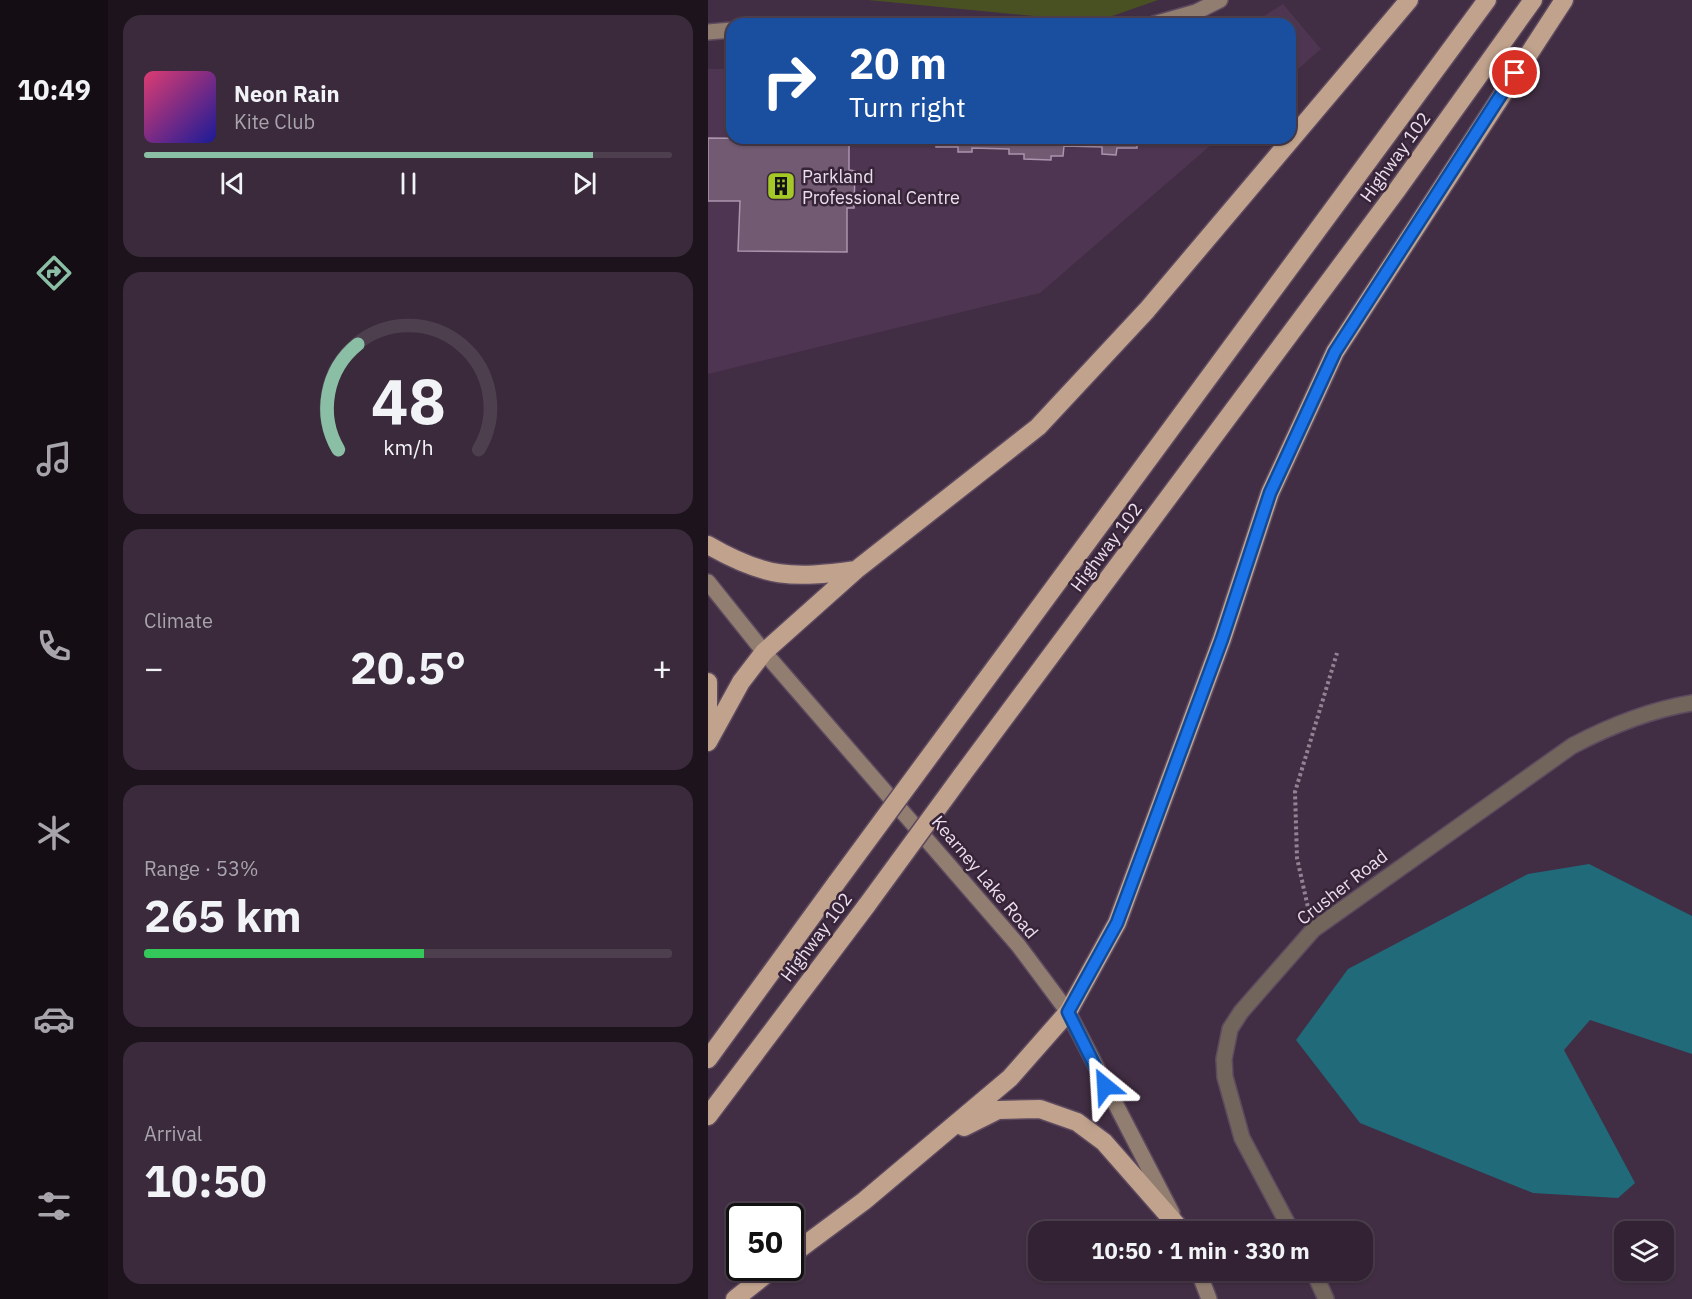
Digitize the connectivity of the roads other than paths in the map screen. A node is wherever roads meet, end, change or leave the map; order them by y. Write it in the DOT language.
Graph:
graph roads {
  1 [pos="1220,0"];
  2 [pos="1408,0"];
  3 [pos="1487,0"];
  4 [pos="1533,0"];
  5 [pos="1563,0"];
  6 [pos="1175,18"];
  7 [pos="726,30"];
  8 [pos="708,32"];
  9 [pos="1296,133"];
  10 [pos="1287,144"];
  11 [pos="708,545"];
  12 [pos="856,570"];
  13 [pos="708,582"];
  14 [pos="764,652"];
  15 [pos="708,682"];
  16 [pos="1692,703"];
  17 [pos="708,724"];
  18 [pos="708,742"];
  19 [pos="1068,1012"];
  20 [pos="708,1059"];
  21 [pos="708,1116"];
  22 [pos="938,1139"];
  23 [pos="1173,1221"];
  24 [pos="1177,1221"];
  25 [pos="1286,1221"];
  26 [pos="804,1246"];
  27 [pos="758,1281"];
  28 [pos="1202,1281"];
  29 [pos="1318,1281"];
  30 [pos="735,1299"];
  31 [pos="1209,1299"];
  32 [pos="1326,1299"];
  1 -- 6 [label="main road"];
  2 -- 9 [label="highway"];
  3 -- 20 [label="highway, Highway 102, bridge"];
  4 -- 21 [label="highway, Highway 102, bridge"];
  5 -- 19 [label="highway"];
  7 -- 8 [label="main road"];
  10 -- 12 [label="highway"];
  11 -- 12 [label="highway"];
  12 -- 14 [label="highway"];
  13 -- 14 [label="main road, Kearney Lake Road"];
  14 -- 18 [label="highway"];
  14 -- 19 [label="main road, Kearney Lake Road"];
  15 -- 17 [label="highway"];
  16 -- 25 [label="street, Crusher Road"];
  19 -- 22 [label="highway"];
  19 -- 24 [label="main road, Kearney Lake Road"];
  22 -- 23 [label="highway"];
  22 -- 26 [label="highway"];
  27 -- 30 [label="highway"];
  28 -- 31 [label="main road"];
  29 -- 32 [label="street"];
}
